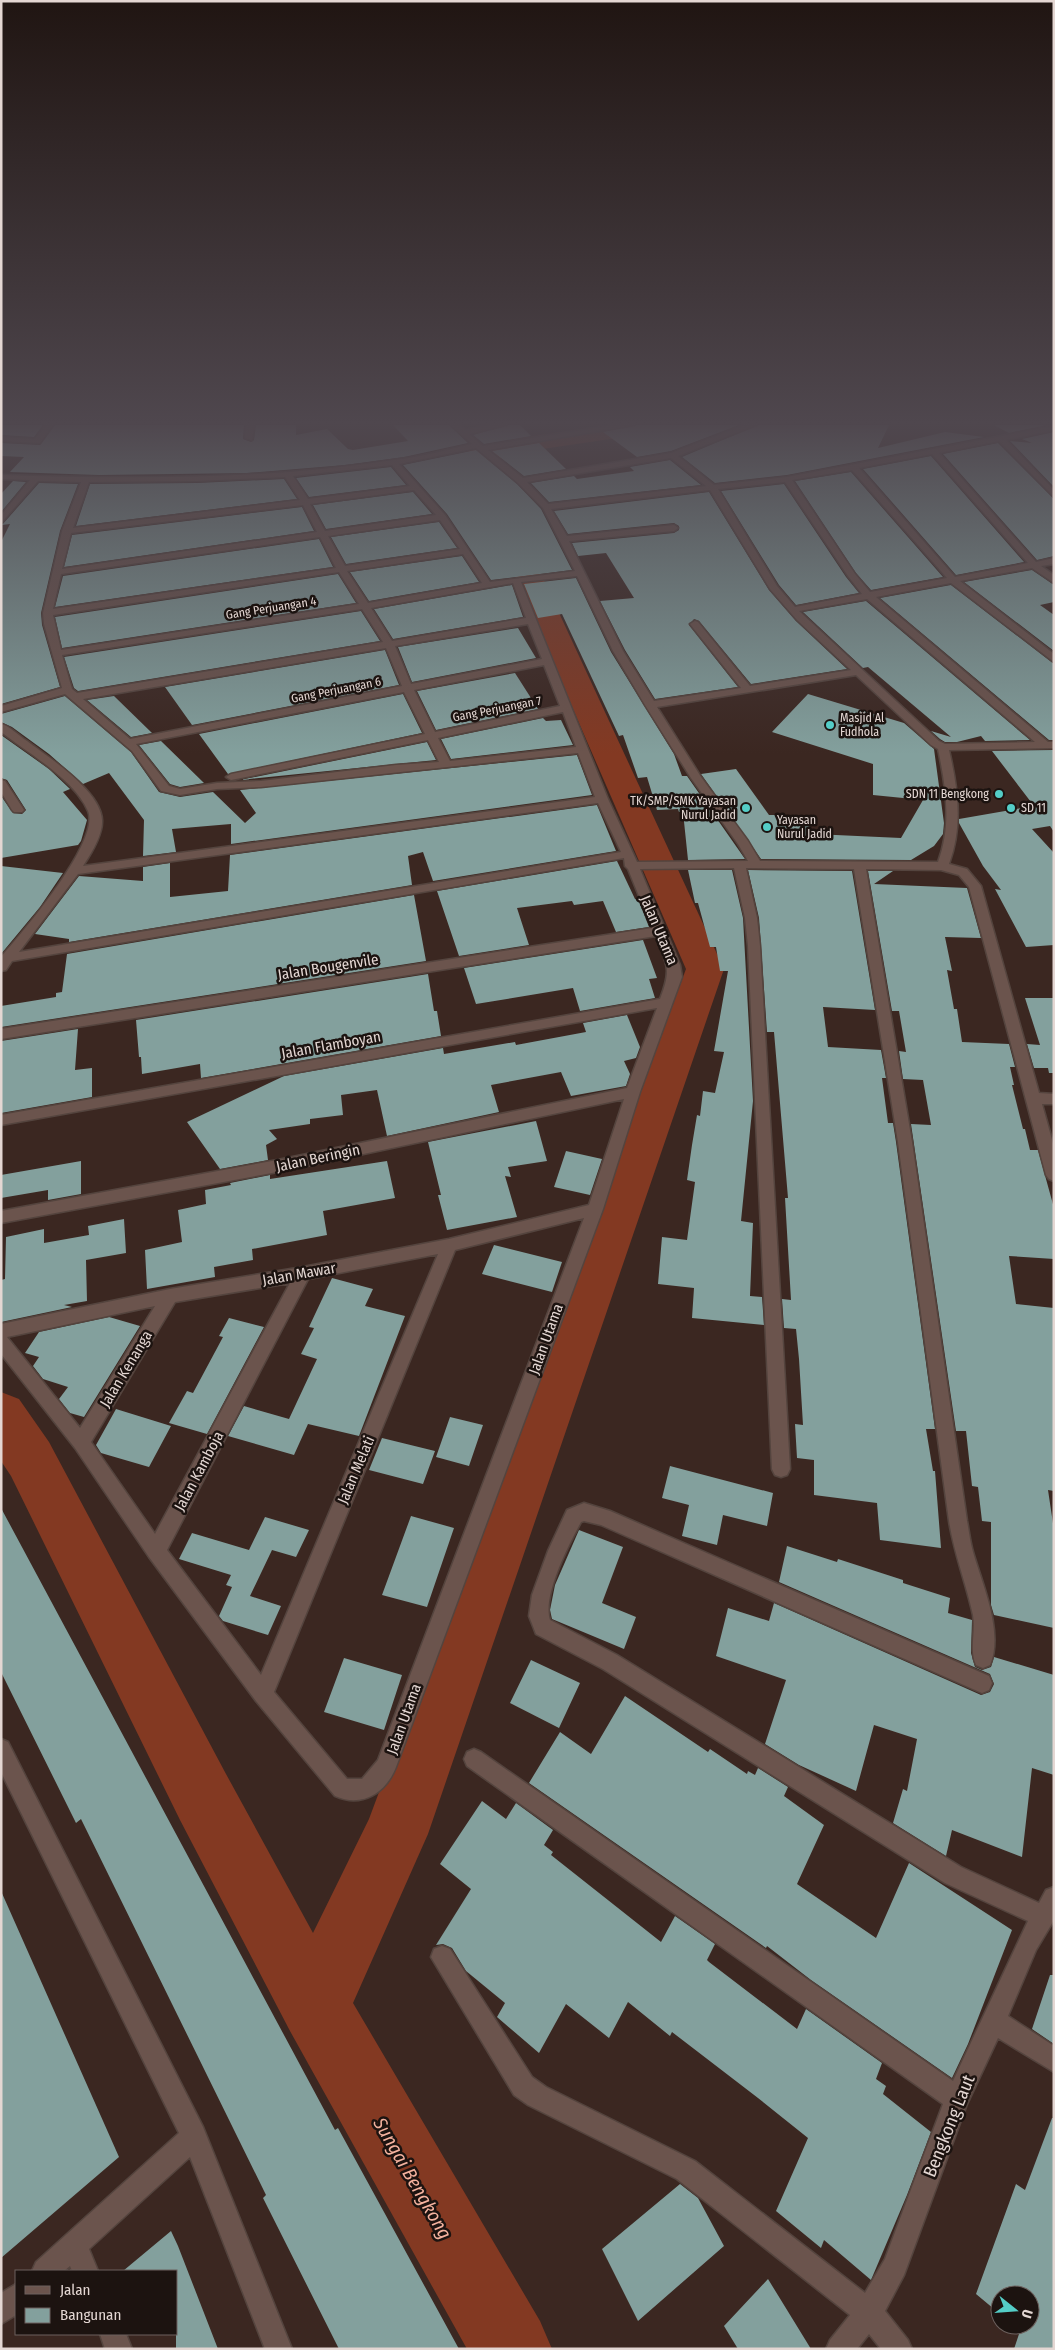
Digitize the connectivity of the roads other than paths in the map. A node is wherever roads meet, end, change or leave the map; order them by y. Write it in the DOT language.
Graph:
graph roads {
  1 [pos="65,535"];
  2 [pos="311,535"];
  3 [pos="323,535"];
  4 [pos="455,535"];
  5 [pos="562,535"];
  6 [pos="601,535"];
  7 [pos="741,535"];
  8 [pos="824,535"];
  9 [pos="913,535"];
  10 [pos="1007,535"];
  11 [pos="564,538"];
  12 [pos="466,550"];
  13 [pos="1054,560"];
  14 [pos="1033,564"];
  15 [pos="341,568"];
  16 [pos="56,572"];
  17 [pos="580,573"];
  18 [pos="520,579"];
  19 [pos="952,579"];
  20 [pos="1054,580"];
  21 [pos="488,585"];
  22 [pos="867,594"];
  23 [pos="366,606"];
  24 [pos="792,610"];
  25 [pos="48,612"];
  26 [pos="533,620"];
  27 [pos="695,624"];
  28 [pos="389,644"];
  29 [pos="57,653"];
  30 [pos="1054,659"];
  31 [pos="548,661"];
  32 [pos="859,672"];
  33 [pos="408,689"];
  34 [pos="748,690"];
  35 [pos="71,693"];
  36 [pos="650,705"];
  37 [pos="567,708"];
  38 [pos="1,709"];
  39 [pos="1,727"];
  40 [pos="432,735"];
  41 [pos="129,742"];
  42 [pos="1049,745"];
  43 [pos="943,747"];
  44 [pos="583,749"];
  45 [pos="446,764"];
  46 [pos="1,784"];
  47 [pos="165,788"];
  48 [pos="602,799"];
  49 [pos="18,810"];
  50 [pos="635,862"];
  51 [pos="739,865"];
  52 [pos="756,865"];
  53 [pos="859,865"];
  54 [pos="942,866"];
  55 [pos="73,871"];
  56 [pos="659,931"];
  57 [pos="4,963"];
  58 [pos="667,1002"];
  59 [pos="1,1034"];
  60 [pos="633,1092"];
  61 [pos="1034,1098"];
  62 [pos="1054,1099"];
  63 [pos="1,1120"];
  64 [pos="1054,1175"];
  65 [pos="595,1209"];
  66 [pos="1,1217"];
  67 [pos="449,1245"];
  68 [pos="303,1274"];
  69 [pos="170,1296"];
  70 [pos="1,1331"];
  71 [pos="1,1341"];
  72 [pos="81,1442"];
  73 [pos="781,1469"];
  74 [pos="156,1552"];
  75 [pos="983,1658"];
  76 [pos="982,1683"];
  77 [pos="263,1694"];
  78 [pos="1,1749"];
  79 [pos="474,1759"];
  80 [pos="1049,1907"];
  81 [pos="442,1957"];
  82 [pos="994,2021"];
  83 [pos="1054,2060"];
  84 [pos="957,2099"];
  85 [pos="194,2136"];
  86 [pos="74,2245"];
  87 [pos="46,2270"];
  88 [pos="85,2270"];
  89 [pos="15,2298"];
  90 [pos="1,2311"];
  91 [pos="869,2313"];
  92 [pos="113,2335"];
  93 [pos="119,2349"];
  94 [pos="279,2349"];
  95 [pos="839,2349"];
  96 [pos="899,2349"];
  1 -- 16 [label="street"];
  2 -- 16 [label="street"];
  3 -- 15 [label="street"];
  4 -- 12 [label="street"];
  5 -- 11 [label="street"];
  6 -- 11 [label="street"];
  7 -- 24 [label="street"];
  8 -- 22 [label="street"];
  9 -- 19 [label="street"];
  10 -- 14 [label="street"];
  11 -- 17 [label="street"];
  12 -- 15 [label="street"];
  12 -- 21 [label="street"];
  13 -- 14 [label="street"];
  14 -- 19 [label="street"];
  14 -- 20 [label="street"];
  15 -- 23 [label="street"];
  15 -- 25 [label="street"];
  16 -- 25 [label="street"];
  17 -- 18 [label="street, Gang Perjuangan 4"];
  17 -- 36 [label="street"];
  18 -- 21 [label="street, Gang Perjuangan 4"];
  18 -- 26 [label="street, Jalan Utama"];
  19 -- 22 [label="street"];
  19 -- 30 [label="street"];
  21 -- 23 [label="street, Gang Perjuangan 4"];
  22 -- 24 [label="street"];
  22 -- 42 [label="street"];
  23 -- 28 [label="street"];
  23 -- 29 [label="street, Gang Perjuangan 4"];
  24 -- 32 [label="street"];
  25 -- 29 [label="street"];
  26 -- 28 [label="street"];
  26 -- 31 [label="street, Jalan Utama"];
  27 -- 34 [label="street"];
  28 -- 33 [label="street"];
  28 -- 35 [label="street"];
  29 -- 35 [label="street"];
  31 -- 33 [label="street, Gang Perjuangan 6"];
  31 -- 37 [label="street, Jalan Utama"];
  32 -- 34 [label="street"];
  32 -- 43 [label="street"];
  33 -- 40 [label="street"];
  33 -- 41 [label="street, Gang Perjuangan 6"];
  34 -- 36 [label="street"];
  35 -- 38 [label="street"];
  35 -- 41 [label="street"];
  36 -- 52 [label="street"];
  37 -- 40 [label="street, Gang Perjuangan 7"];
  37 -- 44 [label="street, Jalan Utama"];
  39 -- 55 [label="street"];
  40 -- 45 [label="street"];
  40 -- 47 [label="street, Gang Perjuangan 7"];
  41 -- 47 [label="street"];
  42 -- 43 [label="street"];
  43 -- 54 [label="street"];
  44 -- 45 [label="street"];
  44 -- 48 [label="street, Jalan Utama"];
  45 -- 47 [label="street"];
  46 -- 49 [label="street"];
  48 -- 50 [label="street, Jalan Utama"];
  48 -- 55 [label="street"];
  50 -- 51 [label="street"];
  50 -- 56 [label="street, Jalan Utama"];
  50 -- 57 [label="street"];
  51 -- 52 [label="street"];
  51 -- 73 [label="street"];
  52 -- 53 [label="street"];
  53 -- 54 [label="street"];
  53 -- 75 [label="street"];
  54 -- 61 [label="street"];
  55 -- 57 [label="street"];
  56 -- 58 [label="street, Jalan Utama"];
  56 -- 59 [label="street, Jalan Bougenvile"];
  58 -- 60 [label="street, Jalan Utama"];
  58 -- 63 [label="street, Jalan Flamboyan"];
  60 -- 65 [label="street, Jalan Utama"];
  60 -- 66 [label="street, Jalan Beringin"];
  61 -- 62 [label="street"];
  61 -- 64 [label="street"];
  65 -- 67 [label="street, Jalan Mawar"];
  65 -- 77 [label="street, Jalan Utama"];
  67 -- 68 [label="street, Jalan Mawar"];
  67 -- 77 [label="street, Jalan Melati"];
  68 -- 69 [label="street, Jalan Mawar"];
  68 -- 74 [label="street, Jalan Kamboja"];
  69 -- 70 [label="street, Jalan Mawar"];
  69 -- 72 [label="street, Jalan Kenanga"];
  71 -- 72 [label="street"];
  72 -- 74 [label="street"];
  74 -- 77 [label="street, Jalan Utama"];
  76 -- 80 [label="street"];
  78 -- 85 [label="street"];
  79 -- 84 [label="street"];
  80 -- 82 [label="street, Bengkong Laut"];
  81 -- 91 [label="street"];
  82 -- 83 [label="street"];
  82 -- 84 [label="street, Bengkong Laut"];
  84 -- 91 [label="street, Bengkong Laut"];
  85 -- 86 [label="street"];
  85 -- 94 [label="street"];
  86 -- 87 [label="street"];
  86 -- 88 [label="street"];
  89 -- 90 [label="street"];
  91 -- 95 [label="street, Bengkong Laut"];
  91 -- 96 [label="street"];
  92 -- 93 [label="street"];
}
